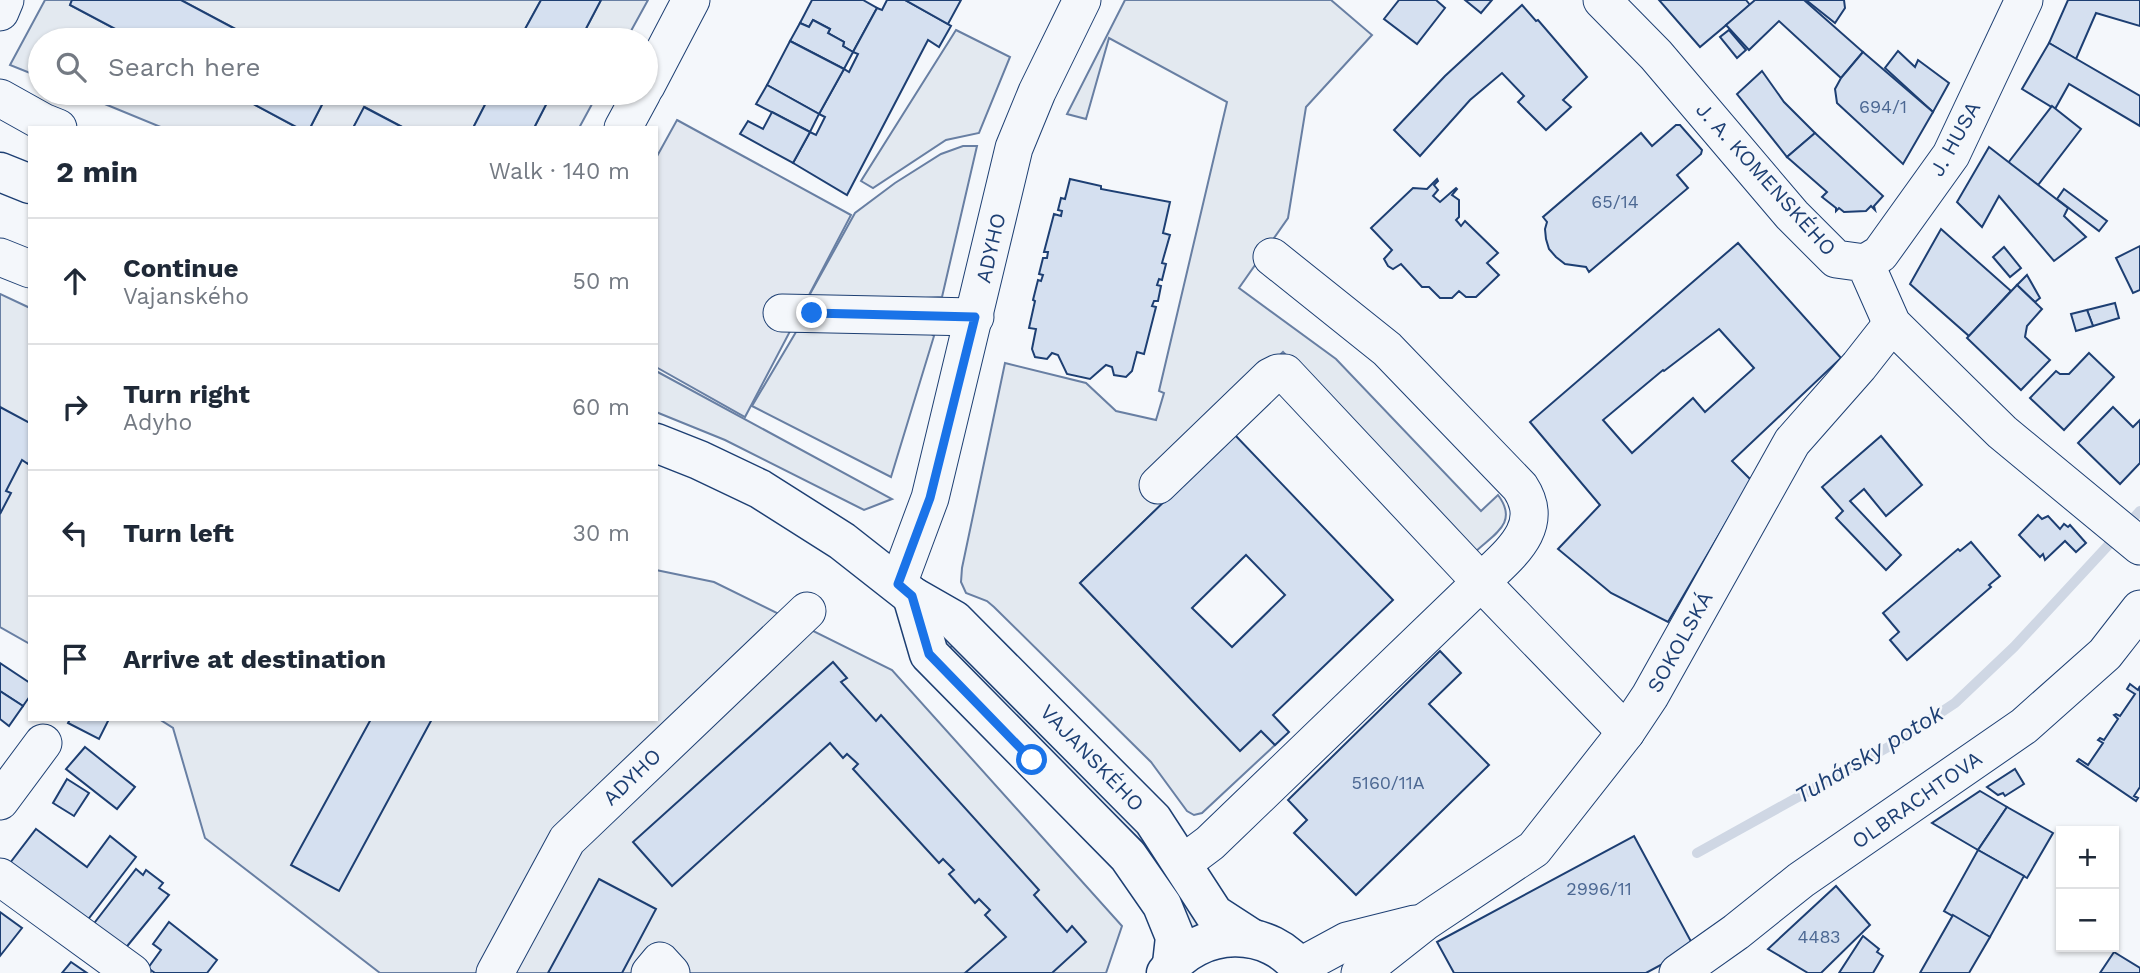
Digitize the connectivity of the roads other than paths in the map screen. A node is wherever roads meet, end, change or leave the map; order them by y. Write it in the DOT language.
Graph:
graph roads {
  1 [pos="5,0"];
  2 [pos="691,0"];
  3 [pos="1082,0"];
  4 [pos="1602,0"];
  5 [pos="2024,0"];
  6 [pos="0,12"];
  7 [pos="658,63"];
  8 [pos="0,98"];
  9 [pos="635,105"];
  10 [pos="53,126"];
  11 [pos="624,126"];
  12 [pos="0,172"];
  13 [pos="28,183"];
  14 [pos="0,257"];
  15 [pos="1272,257"];
  16 [pos="1865,262"];
  17 [pos="28,268"];
  18 [pos="782,313"];
  19 [pos="975,317"];
  20 [pos="1892,324"];
  21 [pos="658,444"];
  22 [pos="1158,485"];
  23 [pos="2140,546"];
  24 [pos="1481,582"];
  25 [pos="905,590"];
  26 [pos="2140,609"];
  27 [pos="807,611"];
  28 [pos="1626,732"];
  29 [pos="43,743"];
  30 [pos="0,801"];
  31 [pos="1182,864"];
  32 [pos="0,877"];
  33 [pos="1426,921"];
  34 [pos="1251,938"];
  35 [pos="1169,968"];
  36 [pos="1301,970"];
  37 [pos="132,973"];
  38 [pos="495,973"];
  39 [pos="650,973"];
  40 [pos="671,973"];
  41 [pos="1360,973"];
  42 [pos="1678,973"];
  1 -- 6 [label="street"];
  2 -- 7 [label="street"];
  3 -- 19 [label="street, ADYHO"];
  4 -- 16 [label="street, J. A. KOMENSKÉHO"];
  5 -- 16 [label="street, J. HUSA"];
  8 -- 10 [label="street"];
  9 -- 11 [label="street"];
  12 -- 13 [label="main road"];
  14 -- 17 [label="street"];
  15 -- 24 [label="street"];
  16 -- 20 [label="street, J. A. KOMENSKÉHO"];
  18 -- 19 [label="street"];
  19 -- 25 [label="street, ADYHO"];
  20 -- 23 [label="street, J. A. KOMENSKÉHO"];
  20 -- 28 [label="street, SOKOLSKÁ"];
  21 -- 25 [label="main road, VAJANSKÉHO"];
  22 -- 24 [label="street"];
  24 -- 28 [label="street"];
  24 -- 31 [label="street"];
  25 -- 31 [label="main road, VAJANSKÉHO"];
  25 -- 35 [label="main road, VAJANSKÉHO"];
  26 -- 42 [label="street, OLBRACHTOVA"];
  27 -- 38 [label="street, ADYHO"];
  28 -- 33 [label="street, SOKOLSKÁ"];
  29 -- 30 [label="street"];
  31 -- 34 [label="main road, VAJANSKÉHO"];
  32 -- 37 [label="street"];
  33 -- 36 [label="street, SOKOLSKÁ"];
  33 -- 41 [label="street, SOKOLSKÁ"];
  34 -- 35 [label="main road, VAJANSKÉHO"];
  34 -- 36 [label="main road, VAJANSKÉHO"];
  39 -- 40 [label="street"];
}
